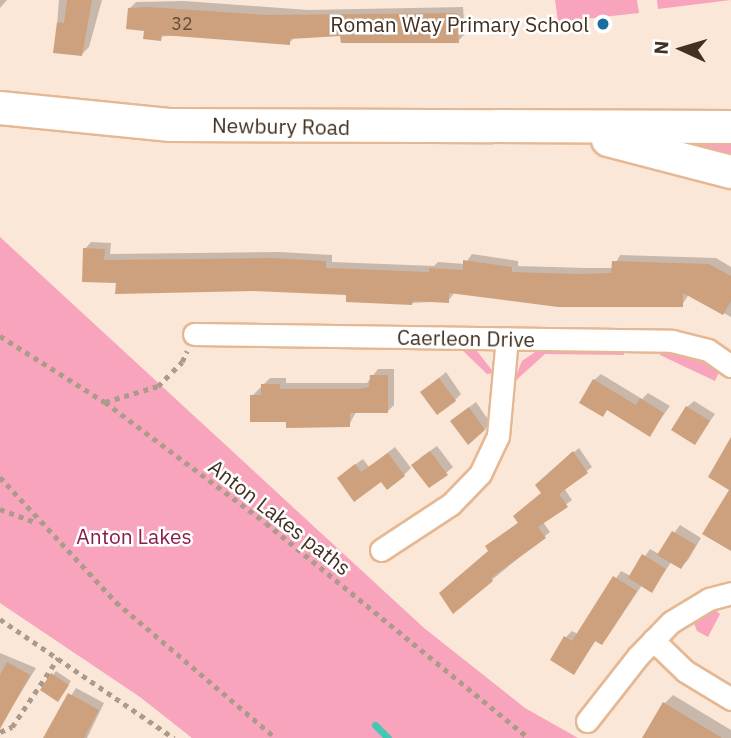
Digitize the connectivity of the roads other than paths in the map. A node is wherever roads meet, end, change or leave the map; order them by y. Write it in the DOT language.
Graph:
graph roads {
  1 [pos="2,110"];
  2 [pos="731,127"];
  3 [pos="556,128"];
  4 [pos="731,172"];
  5 [pos="194,334"];
  6 [pos="507,338"];
  7 [pos="731,366"];
  8 [pos="381,550"];
  9 [pos="731,593"];
  10 [pos="653,640"];
  11 [pos="731,699"];
  12 [pos="587,721"];
  1 -- 3 [label="main road, Newbury Road"];
  2 -- 3 [label="main road, Newbury Road"];
  3 -- 4 [label="main road, Newbury Road"];
  5 -- 6 [label="street, Caerleon Drive"];
  6 -- 7 [label="street, Caerleon Drive"];
  6 -- 8 [label="street"];
  9 -- 10 [label="street"];
  10 -- 11 [label="street"];
  10 -- 12 [label="street"];
}
